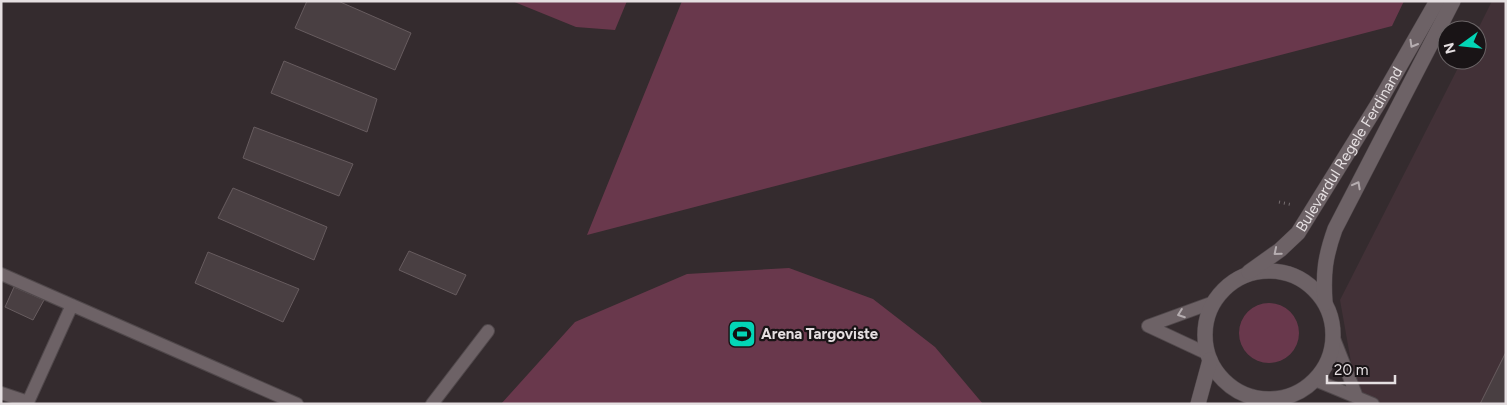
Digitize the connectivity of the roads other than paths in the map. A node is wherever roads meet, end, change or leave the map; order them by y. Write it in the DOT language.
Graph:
graph roads {
  1 [pos="1437,1"];
  2 [pos="1453,1"];
  3 [pos="1,274"];
  4 [pos="1241,277"];
  5 [pos="1214,302"];
  6 [pos="1325,303"];
  7 [pos="72,305"];
  8 [pos="488,331"];
  9 [pos="1333,336"];
  10 [pos="1209,357"];
  11 [pos="1315,380"];
  12 [pos="1,393"];
  13 [pos="1357,397"];
  14 [pos="1260,402"];
  15 [pos="28,403"];
  16 [pos="297,404"];
  17 [pos="432,404"];
  18 [pos="1198,404"];
  19 [pos="1373,404"];
  1 -- 4 [label="main road, Bulevardul Regele Ferdinand, one-way"];
  6 -- 2 [label="main road, Bulevardul Regele Ferdinand, one-way"];
  3 -- 7 [label="lane"];
  4 -- 5 [label="main road, Bulevardul Regele Ferdinand"];
  4 -- 6 [label="main road, Bulevardul Regele Ferdinand"];
  5 -- 10 [label="main road, Bulevardul Regele Ferdinand"];
  5 -- 10 [label="lane, one-way"];
  6 -- 9 [label="main road, Bulevardul Regele Ferdinand"];
  7 -- 15 [label="lane"];
  7 -- 16 [label="lane"];
  8 -- 17 [label="lane"];
  9 -- 11 [label="main road, Bulevardul Regele Ferdinand"];
  9 -- 13 [label="lane"];
  10 -- 14 [label="main road, Bulevardul Regele Ferdinand"];
  10 -- 18 [label="main road"];
  11 -- 13 [label="lane"];
  11 -- 14 [label="main road, Bulevardul Regele Ferdinand"];
  12 -- 15 [label="lane"];
  13 -- 19 [label="lane"];
}
